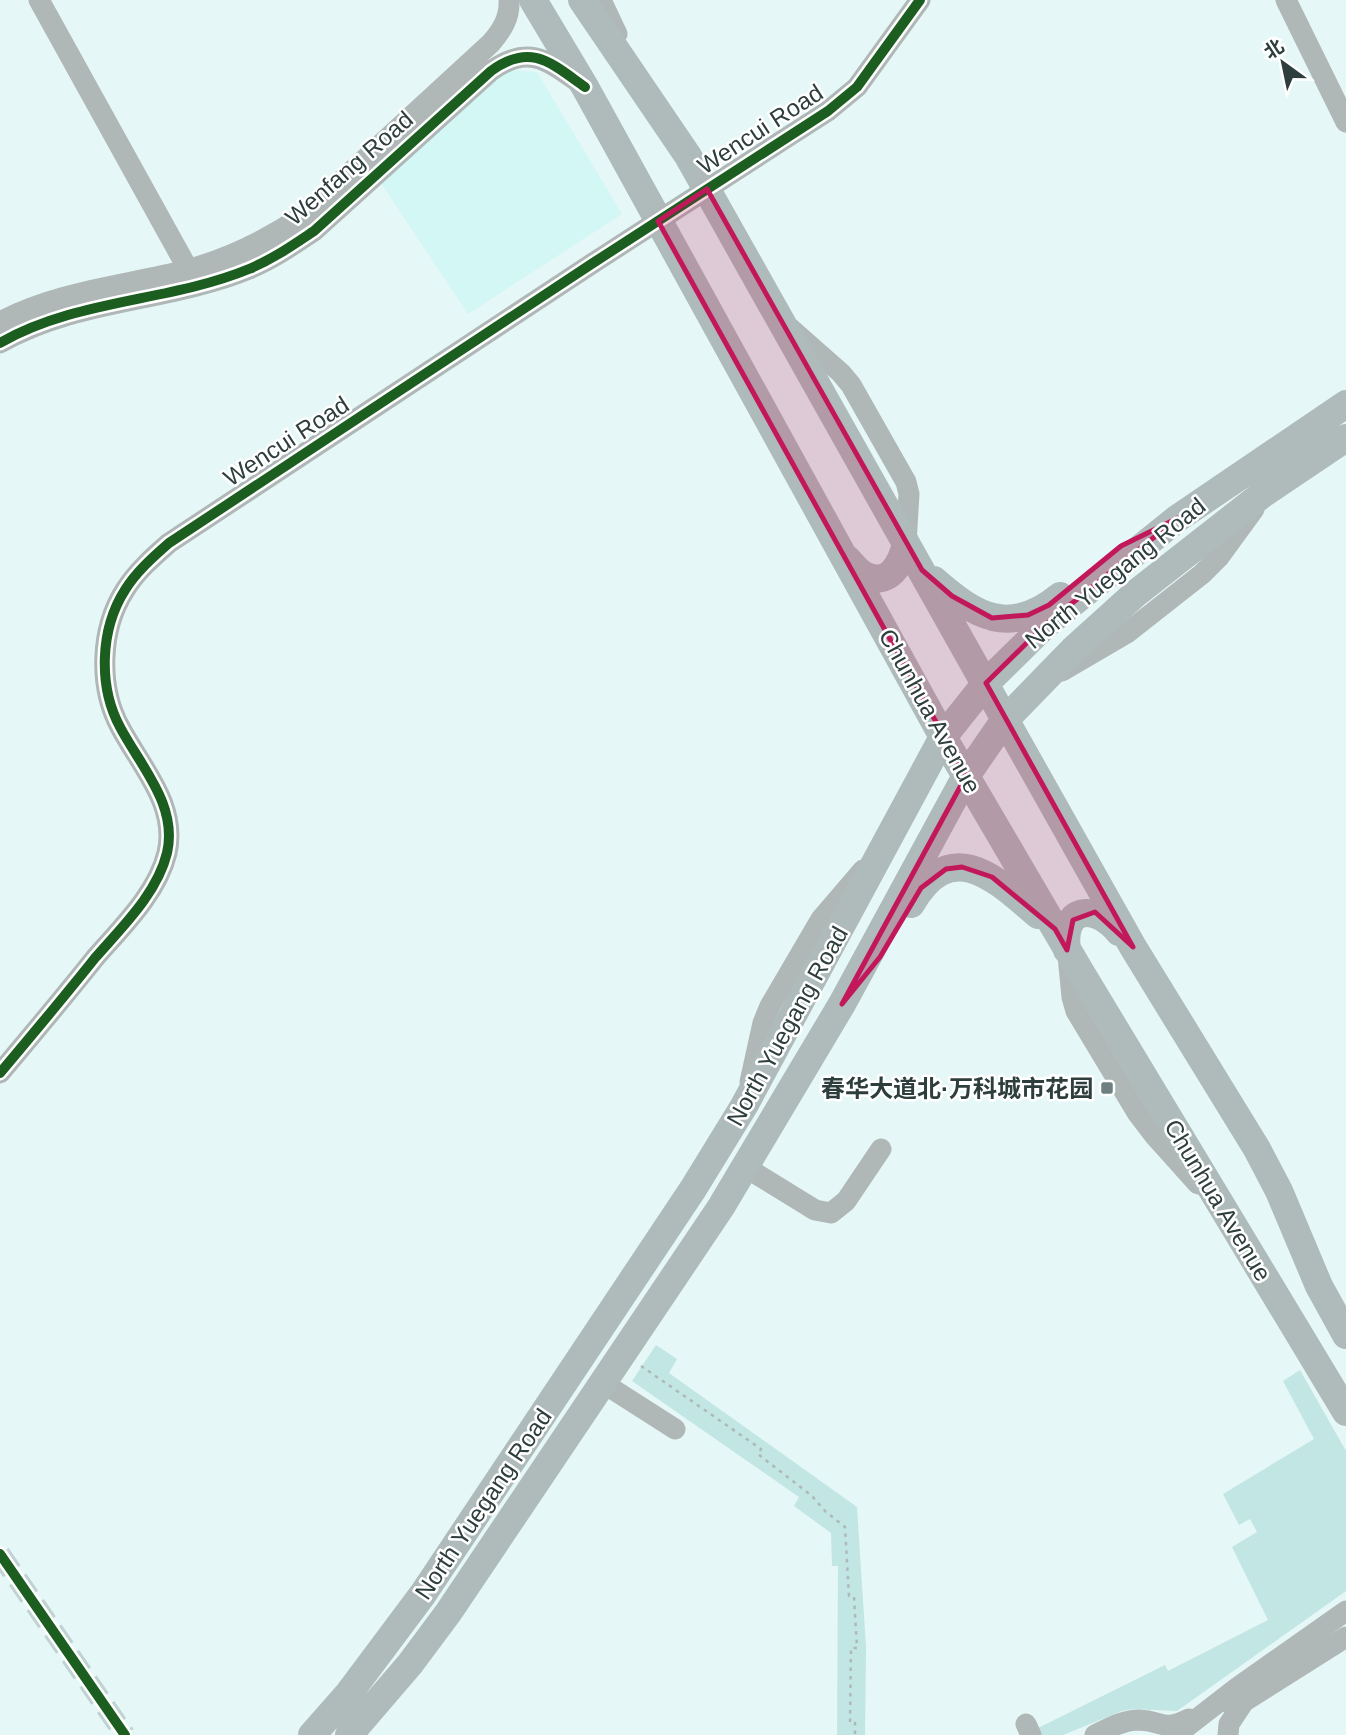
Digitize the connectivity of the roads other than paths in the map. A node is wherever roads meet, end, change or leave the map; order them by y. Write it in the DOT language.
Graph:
graph roads {
  1 [pos="39,0"];
  2 [pos="509,0"];
  3 [pos="533,0"];
  4 [pos="582,0"];
  5 [pos="601,0"];
  6 [pos="920,0"];
  7 [pos="1286,0"];
  8 [pos="585,87"];
  9 [pos="643,90"];
  10 [pos="1346,122"];
  11 [pos="193,277"];
  12 [pos="0,322"];
  13 [pos="0,343"];
  14 [pos="1346,404"];
  15 [pos="1346,438"];
  16 [pos="1178,518"];
  17 [pos="906,543"];
  18 [pos="843,555"];
  19 [pos="922,570"];
  20 [pos="986,683"];
  21 [pos="1004,721"];
  22 [pos="943,737"];
  23 [pos="966,776"];
  24 [pos="1061,939"];
  25 [pos="1133,947"];
  26 [pos="842,1004"];
  27 [pos="0,1073"];
  28 [pos="881,1149"];
  29 [pos="745,1167"];
  30 [pos="1346,1335"];
  31 [pos="603,1383"];
  32 [pos="1346,1412"];
  33 [pos="675,1429"];
  34 [pos="1346,1611"];
  35 [pos="1346,1637"];
  36 [pos="1247,1698"];
  37 [pos="1207,1711"];
  38 [pos="312,1735"];
  39 [pos="349,1735"];
  40 [pos="1095,1735"];
  41 [pos="1176,1735"];
  42 [pos="1199,1735"];
  43 [pos="1228,1735"];
  1 -- 11 [label="street"];
  2 -- 11 [label="street, Wenfang Road"];
  3 -- 8 [label="main road, Chunhua Avenue"];
  4 -- 9 [label="main road, Chunhua Avenue"];
  5 -- 9 [label="street"];
  6 -- 27 [label="street, Wencui Road, bridge"];
  7 -- 10 [label="street"];
  8 -- 11 [label="street, Wenfang Road"];
  8 -- 18 [label="main road, Chunhua Avenue"];
  9 -- 17 [label="main road, Chunhua Avenue"];
  11 -- 12 [label="street, Wenfang Road"];
  11 -- 13 [label="street, Wenfang Road"];
  14 -- 16 [label="main road, North Yuegang Road"];
  15 -- 21 [label="main road, North Yuegang Road"];
  16 -- 19 [label="main road"];
  16 -- 20 [label="main road, North Yuegang Road"];
  17 -- 18 [label="main road"];
  17 -- 19 [label="main road, Chunhua Avenue"];
  18 -- 22 [label="main road, Chunhua Avenue"];
  19 -- 20 [label="main road, Chunhua Avenue"];
  20 -- 21 [label="main road, Chunhua Avenue"];
  20 -- 22 [label="main road, North Yuegang Road"];
  21 -- 23 [label="main road, North Yuegang Road"];
  21 -- 25 [label="main road, Chunhua Avenue"];
  22 -- 23 [label="main road, Chunhua Avenue"];
  22 -- 38 [label="main road, North Yuegang Road"];
  23 -- 24 [label="main road, Chunhua Avenue"];
  23 -- 26 [label="main road, North Yuegang Road"];
  24 -- 25 [label="main road"];
  24 -- 26 [label="main road"];
  24 -- 32 [label="main road, Chunhua Avenue"];
  25 -- 30 [label="main road, Chunhua Avenue"];
  26 -- 29 [label="main road, North Yuegang Road"];
  28 -- 29 [label="street"];
  29 -- 31 [label="main road, North Yuegang Road"];
  31 -- 33 [label="street"];
  31 -- 39 [label="main road, North Yuegang Road"];
  34 -- 37 [label="street"];
  35 -- 36 [label="street"];
  36 -- 42 [label="street"];
  36 -- 43 [label="street"];
  37 -- 40 [label="street"];
  37 -- 41 [label="street"];
}
